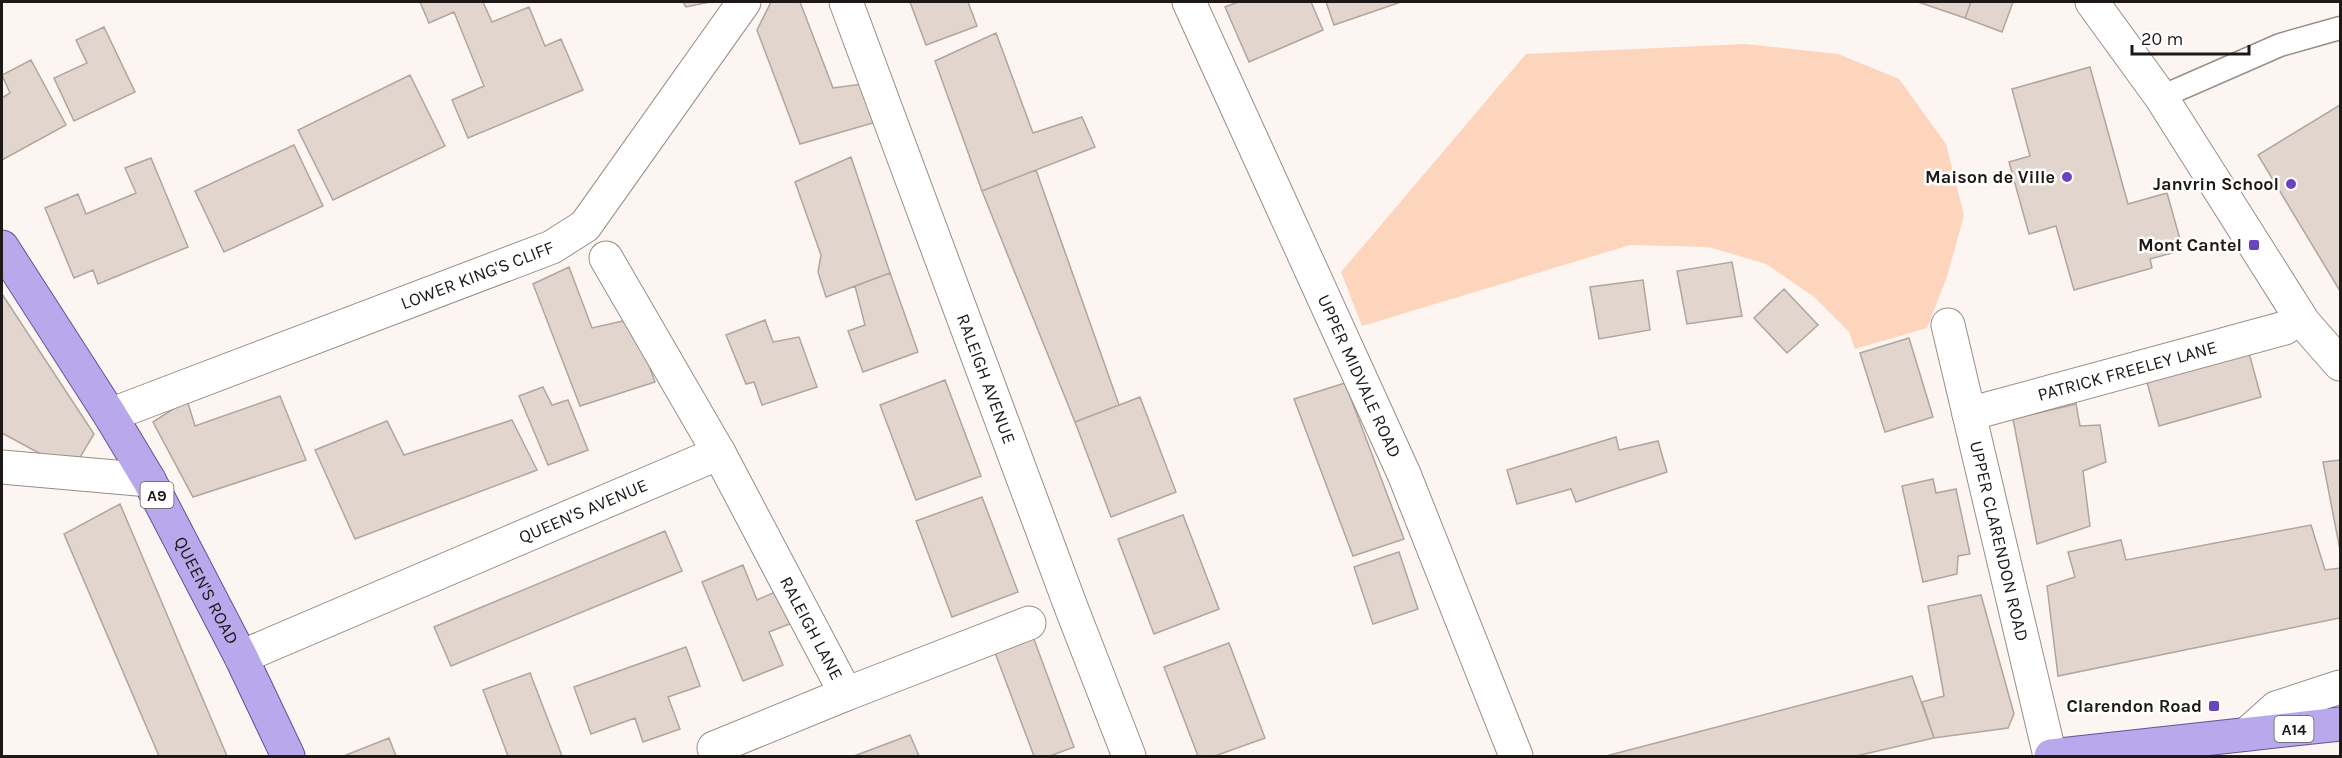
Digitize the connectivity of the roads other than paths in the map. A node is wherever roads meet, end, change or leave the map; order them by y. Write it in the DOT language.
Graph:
graph roads {
  1 [pos="744,2"];
  2 [pos="846,2"];
  3 [pos="1189,2"];
  4 [pos="2092,2"];
  5 [pos="2340,28"];
  6 [pos="2161,97"];
  7 [pos="2,247"];
  8 [pos="606,258"];
  9 [pos="1948,325"];
  10 [pos="2286,328"];
  11 [pos="2340,364"];
  12 [pos="1969,414"];
  13 [pos="110,415"];
  14 [pos="719,453"];
  15 [pos="2,467"];
  16 [pos="149,480"];
  17 [pos="1029,623"];
  18 [pos="241,657"];
  19 [pos="2340,687"];
  20 [pos="846,694"];
  21 [pos="2340,724"];
  22 [pos="2247,734"];
  23 [pos="714,748"];
  24 [pos="288,756"];
  25 [pos="1129,756"];
  26 [pos="1516,756"];
  27 [pos="2051,756"];
  1 -- 13 [label="street, LOWER KING'S CLIFF"];
  2 -- 25 [label="street, RALEIGH AVENUE"];
  3 -- 26 [label="street, UPPER MIDVALE ROAD"];
  4 -- 6 [label="street"];
  5 -- 6 [label="lane"];
  6 -- 11 [label="street"];
  7 -- 13 [label="main road, QUEEN'S ROAD / A9"];
  8 -- 14 [label="street"];
  9 -- 12 [label="street, UPPER CLARENDON ROAD"];
  10 -- 12 [label="street, PATRICK FREELEY LANE"];
  12 -- 27 [label="street, UPPER CLARENDON ROAD"];
  13 -- 16 [label="main road, QUEEN'S ROAD / A9"];
  14 -- 18 [label="street, QUEEN'S AVENUE"];
  14 -- 20 [label="street, RALEIGH LANE"];
  15 -- 16 [label="street"];
  16 -- 18 [label="main road, QUEEN'S ROAD / A9"];
  17 -- 20 [label="street, RALEIGH LANE"];
  18 -- 24 [label="main road, QUEEN'S ROAD / A9"];
  19 -- 22 [label="street"];
  20 -- 23 [label="street"];
  21 -- 22 [label="main road, A14"];
  22 -- 27 [label="main road, A14"];
}
